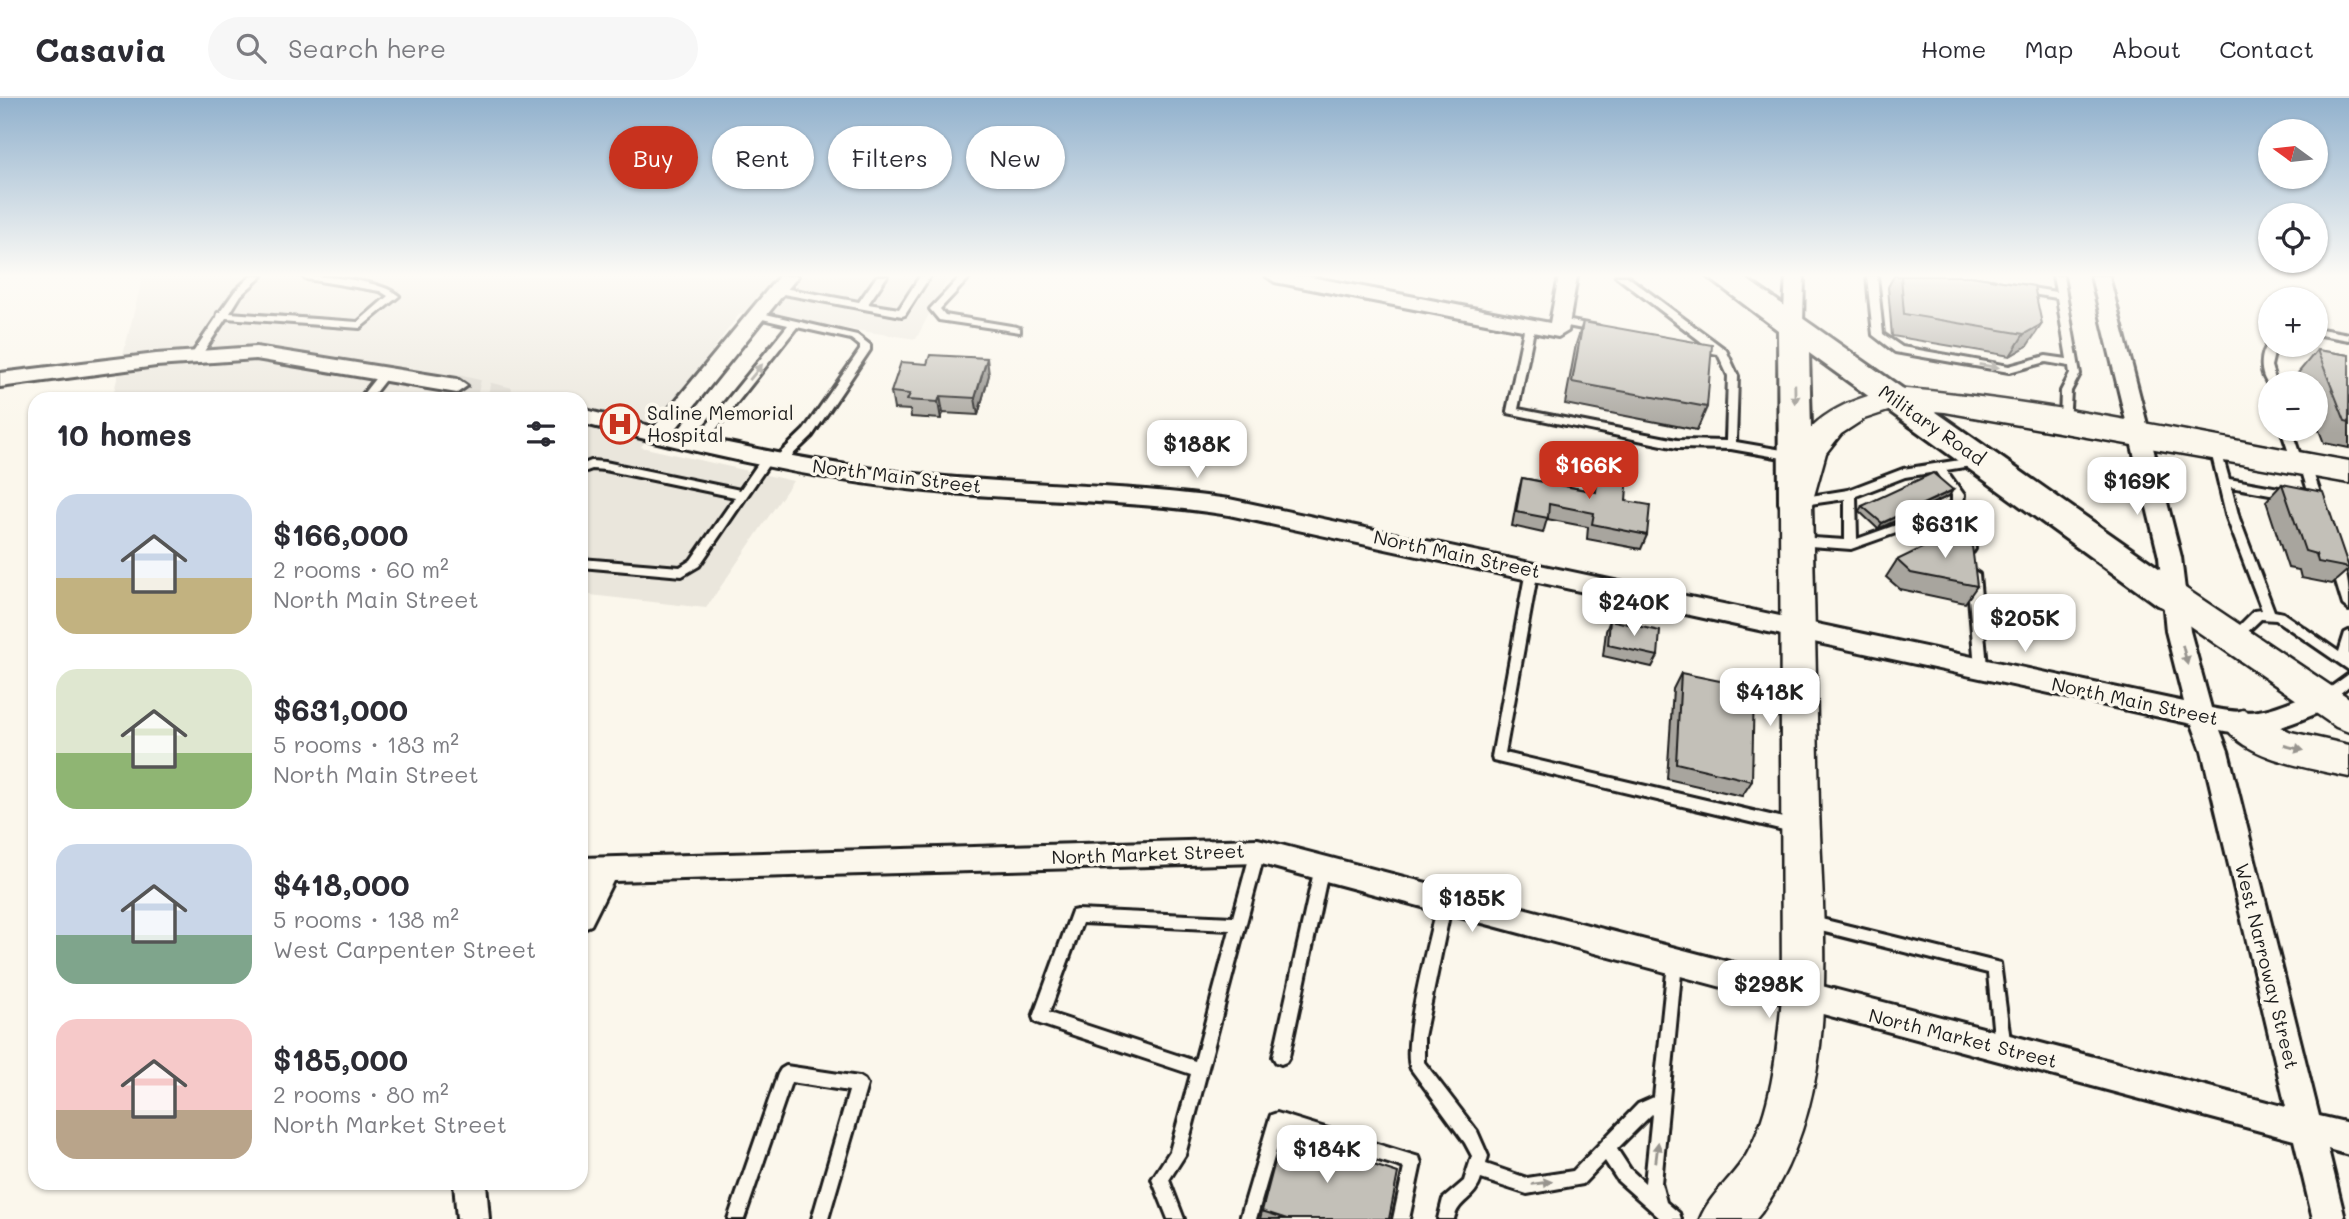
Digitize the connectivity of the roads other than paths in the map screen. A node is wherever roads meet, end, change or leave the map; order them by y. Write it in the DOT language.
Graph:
graph roads {
  1 [pos="213,328"];
  2 [pos="746,328"];
  3 [pos="791,328"];
  4 [pos="817,328"];
  5 [pos="1006,328"];
  6 [pos="1529,328"];
  7 [pos="1594,328"];
  8 [pos="1691,328"];
  9 [pos="1793,328"];
  10 [pos="1796,328"];
  11 [pos="1877,328"];
  12 [pos="2067,328"];
  13 [pos="2114,328"];
  14 [pos="1017,330"];
  15 [pos="1614,332"];
  16 [pos="2328,333"];
  17 [pos="2349,337"];
  18 [pos="1682,345"];
  19 [pos="1722,352"];
  20 [pos="195,357"];
  21 [pos="2073,363"];
  22 [pos="386,372"];
  23 [pos="0,380"];
  24 [pos="457,386"];
  25 [pos="370,392"];
  26 [pos="1895,398"];
  27 [pos="588,418"];
  28 [pos="2065,421"];
  29 [pos="2139,434"];
  30 [pos="659,436"];
  31 [pos="2291,441"];
  32 [pos="698,444"];
  33 [pos="1731,445"];
  34 [pos="2215,447"];
  35 [pos="1796,457"];
  36 [pos="774,459"];
  37 [pos="1982,461"];
  38 [pos="2301,463"];
  39 [pos="588,466"];
  40 [pos="1938,467"];
  41 [pos="2349,472"];
  42 [pos="2224,482"];
  43 [pos="1850,494"];
  44 [pos="743,495"];
  45 [pos="2316,498"];
  46 [pos="1796,503"];
  47 [pos="1957,504"];
  48 [pos="2320,512"];
  49 [pos="1796,541"];
  50 [pos="1851,545"];
  51 [pos="2332,552"];
  52 [pos="588,564"];
  53 [pos="1532,570"];
  54 [pos="2171,595"];
  55 [pos="2349,605"];
  56 [pos="2269,613"];
  57 [pos="1797,627"];
  58 [pos="2349,636"];
  59 [pos="2235,637"];
  60 [pos="2347,662"];
  61 [pos="1981,667"];
  62 [pos="2341,698"];
  63 [pos="2200,715"];
  64 [pos="2243,725"];
  65 [pos="2349,761"];
  66 [pos="1800,827"];
  67 [pos="1258,850"];
  68 [pos="1322,867"];
  69 [pos="593,871"];
  70 [pos="588,890"];
  71 [pos="1445,901"];
  72 [pos="1802,920"];
  73 [pos="1238,924"];
  74 [pos="1675,962"];
  75 [pos="1803,997"];
  76 [pos="2003,1049"];
  77 [pos="1281,1058"];
  78 [pos="1200,1070"];
  79 [pos="1662,1101"];
  80 [pos="2305,1126"];
  81 [pos="2349,1139"];
  82 [pos="1606,1147"];
  83 [pos="1476,1170"];
  84 [pos="471,1190"];
  85 [pos="1658,1203"];
  86 [pos="473,1219"];
  87 [pos="736,1219"];
  88 [pos="820,1219"];
  89 [pos="1176,1219"];
  90 [pos="1248,1219"];
  91 [pos="1401,1219"];
  92 [pos="1446,1219"];
  93 [pos="1672,1219"];
  94 [pos="1723,1219"];
  95 [pos="2329,1219"];
  1 -- 20 [label="lane"];
  2 -- 30 [label="street"];
  32 -- 3 [label="lane, one-way"];
  4 -- 36 [label="lane"];
  5 -- 14 [label="lane"];
  6 -- 33 [label="lane"];
  7 -- 15 [label="lane"];
  8 -- 19 [label="lane"];
  9 -- 35 [label="main road, one-way"];
  10 -- 26 [label="main road, Military Road"];
  11 -- 21 [label="lane, one-way"];
  12 -- 21 [label="lane"];
  13 -- 29 [label="street, West Narroway Street"];
  16 -- 17 [label="lane"];
  18 -- 19 [label="lane"];
  19 -- 33 [label="lane"];
  20 -- 22 [label="street"];
  20 -- 23 [label="street"];
  21 -- 28 [label="lane"];
  22 -- 24 [label="street"];
  22 -- 25 [label="lane"];
  26 -- 28 [label="main road"];
  26 -- 37 [label="main road, Military Road"];
  26 -- 46 [label="main road"];
  27 -- 30 [label="street, North Main Street"];
  28 -- 29 [label="main road"];
  29 -- 34 [label="main road"];
  29 -- 54 [label="street, West Narroway Street"];
  30 -- 32 [label="street, North Main Street"];
  31 -- 38 [label="lane"];
  32 -- 36 [label="street, North Main Street"];
  33 -- 35 [label="lane"];
  34 -- 38 [label="main road"];
  34 -- 42 [label="lane"];
  35 -- 46 [label="main road"];
  36 -- 44 [label="lane"];
  36 -- 53 [label="street, North Main Street"];
  37 -- 40 [label="lane"];
  37 -- 54 [label="main road, Military Road"];
  38 -- 41 [label="main road"];
  38 -- 45 [label="lane"];
  39 -- 44 [label="lane"];
  40 -- 43 [label="lane"];
  40 -- 47 [label="lane"];
  42 -- 45 [label="lane"];
  42 -- 56 [label="lane"];
  43 -- 46 [label="lane"];
  43 -- 50 [label="lane"];
  44 -- 52 [label="lane"];
  45 -- 48 [label="lane"];
  46 -- 49 [label="main road"];
  47 -- 50 [label="lane"];
  47 -- 61 [label="lane"];
  49 -- 50 [label="lane"];
  49 -- 57 [label="main road"];
  51 -- 55 [label="lane"];
  53 -- 57 [label="street, North Main Street"];
  53 -- 66 [label="lane"];
  54 -- 59 [label="main road, Military Road"];
  54 -- 63 [label="street, West Narroway Street, one-way"];
  56 -- 59 [label="lane"];
  56 -- 60 [label="lane"];
  57 -- 61 [label="street, North Main Street"];
  57 -- 66 [label="main road"];
  58 -- 60 [label="lane"];
  59 -- 62 [label="main road, Military Road"];
  61 -- 63 [label="street, North Main Street"];
  62 -- 64 [label="street, North Main Street"];
  63 -- 64 [label="street, North Main Street"];
  63 -- 80 [label="street, West Narroway Street"];
  64 -- 65 [label="main road, one-way"];
  66 -- 72 [label="main road"];
  67 -- 68 [label="street, North Market Street"];
  67 -- 69 [label="street, North Market Street"];
  67 -- 73 [label="lane"];
  68 -- 71 [label="street, North Market Street"];
  68 -- 77 [label="lane"];
  69 -- 70 [label="street"];
  71 -- 74 [label="street, North Market Street"];
  71 -- 83 [label="lane"];
  72 -- 75 [label="main road"];
  72 -- 76 [label="lane"];
  73 -- 78 [label="lane"];
  73 -- 78 [label="lane"];
  74 -- 75 [label="street, North Market Street"];
  74 -- 79 [label="lane"];
  75 -- 76 [label="street, North Market Street"];
  75 -- 94 [label="main road"];
  76 -- 80 [label="street, North Market Street"];
  78 -- 89 [label="lane"];
  79 -- 82 [label="lane"];
  85 -- 79 [label="lane, one-way"];
  80 -- 81 [label="street, North Market Street"];
  80 -- 95 [label="street, West Narroway Street"];
  83 -- 82 [label="lane, one-way"];
  82 -- 85 [label="lane"];
  83 -- 92 [label="lane"];
  84 -- 86 [label="street"];
  85 -- 93 [label="lane"];
  87 -- 88 [label="lane"];
  90 -- 91 [label="lane"];
}
